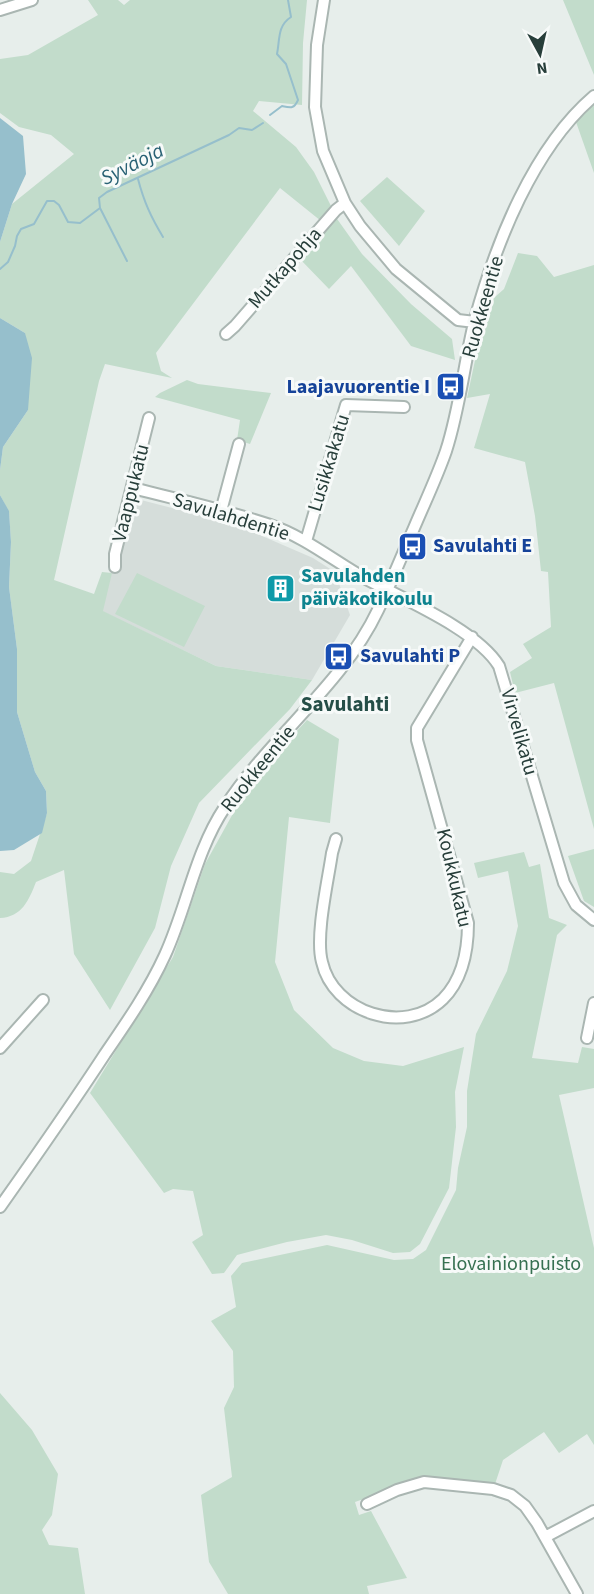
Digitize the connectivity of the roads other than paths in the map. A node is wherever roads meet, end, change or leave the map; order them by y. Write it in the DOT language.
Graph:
graph roads {
  1 [pos="32,0"];
  2 [pos="324,0"];
  3 [pos="0,10"];
  4 [pos="594,96"];
  5 [pos="345,203"];
  6 [pos="475,322"];
  7 [pos="226,334"];
  8 [pos="404,407"];
  9 [pos="149,418"];
  10 [pos="239,444"];
  11 [pos="133,488"];
  12 [pos="221,511"];
  13 [pos="306,541"];
  14 [pos="115,567"];
  15 [pos="387,590"];
  16 [pos="472,637"];
  17 [pos="336,839"];
  18 [pos="594,920"];
  19 [pos="42,1000"];
  20 [pos="594,1003"];
  21 [pos="587,1038"];
  22 [pos="0,1048"];
  23 [pos="0,1207"];
  24 [pos="367,1504"];
  25 [pos="594,1511"];
  26 [pos="545,1537"];
  27 [pos="577,1594"];
  1 -- 3 [label="street"];
  2 -- 5 [label="street"];
  4 -- 6 [label="street, Ruokkeentie"];
  5 -- 6 [label="street"];
  5 -- 7 [label="street, Mutkapohja"];
  6 -- 15 [label="street, Ruokkeentie"];
  8 -- 13 [label="street, Lusikkakatu"];
  9 -- 11 [label="street, Vaappukatu"];
  10 -- 12 [label="street"];
  11 -- 12 [label="street, Savulahdentie"];
  11 -- 14 [label="street, Vaappukatu"];
  12 -- 13 [label="street, Savulahdentie"];
  13 -- 15 [label="street, Savulahdentie"];
  15 -- 16 [label="street, Virvelikatu"];
  15 -- 23 [label="street, Ruokkeentie"];
  16 -- 17 [label="street, Koukkukatu"];
  16 -- 18 [label="street, Virvelikatu"];
  19 -- 22 [label="street"];
  20 -- 21 [label="street"];
  24 -- 26 [label="street"];
  25 -- 26 [label="street"];
  26 -- 27 [label="street"];
}
